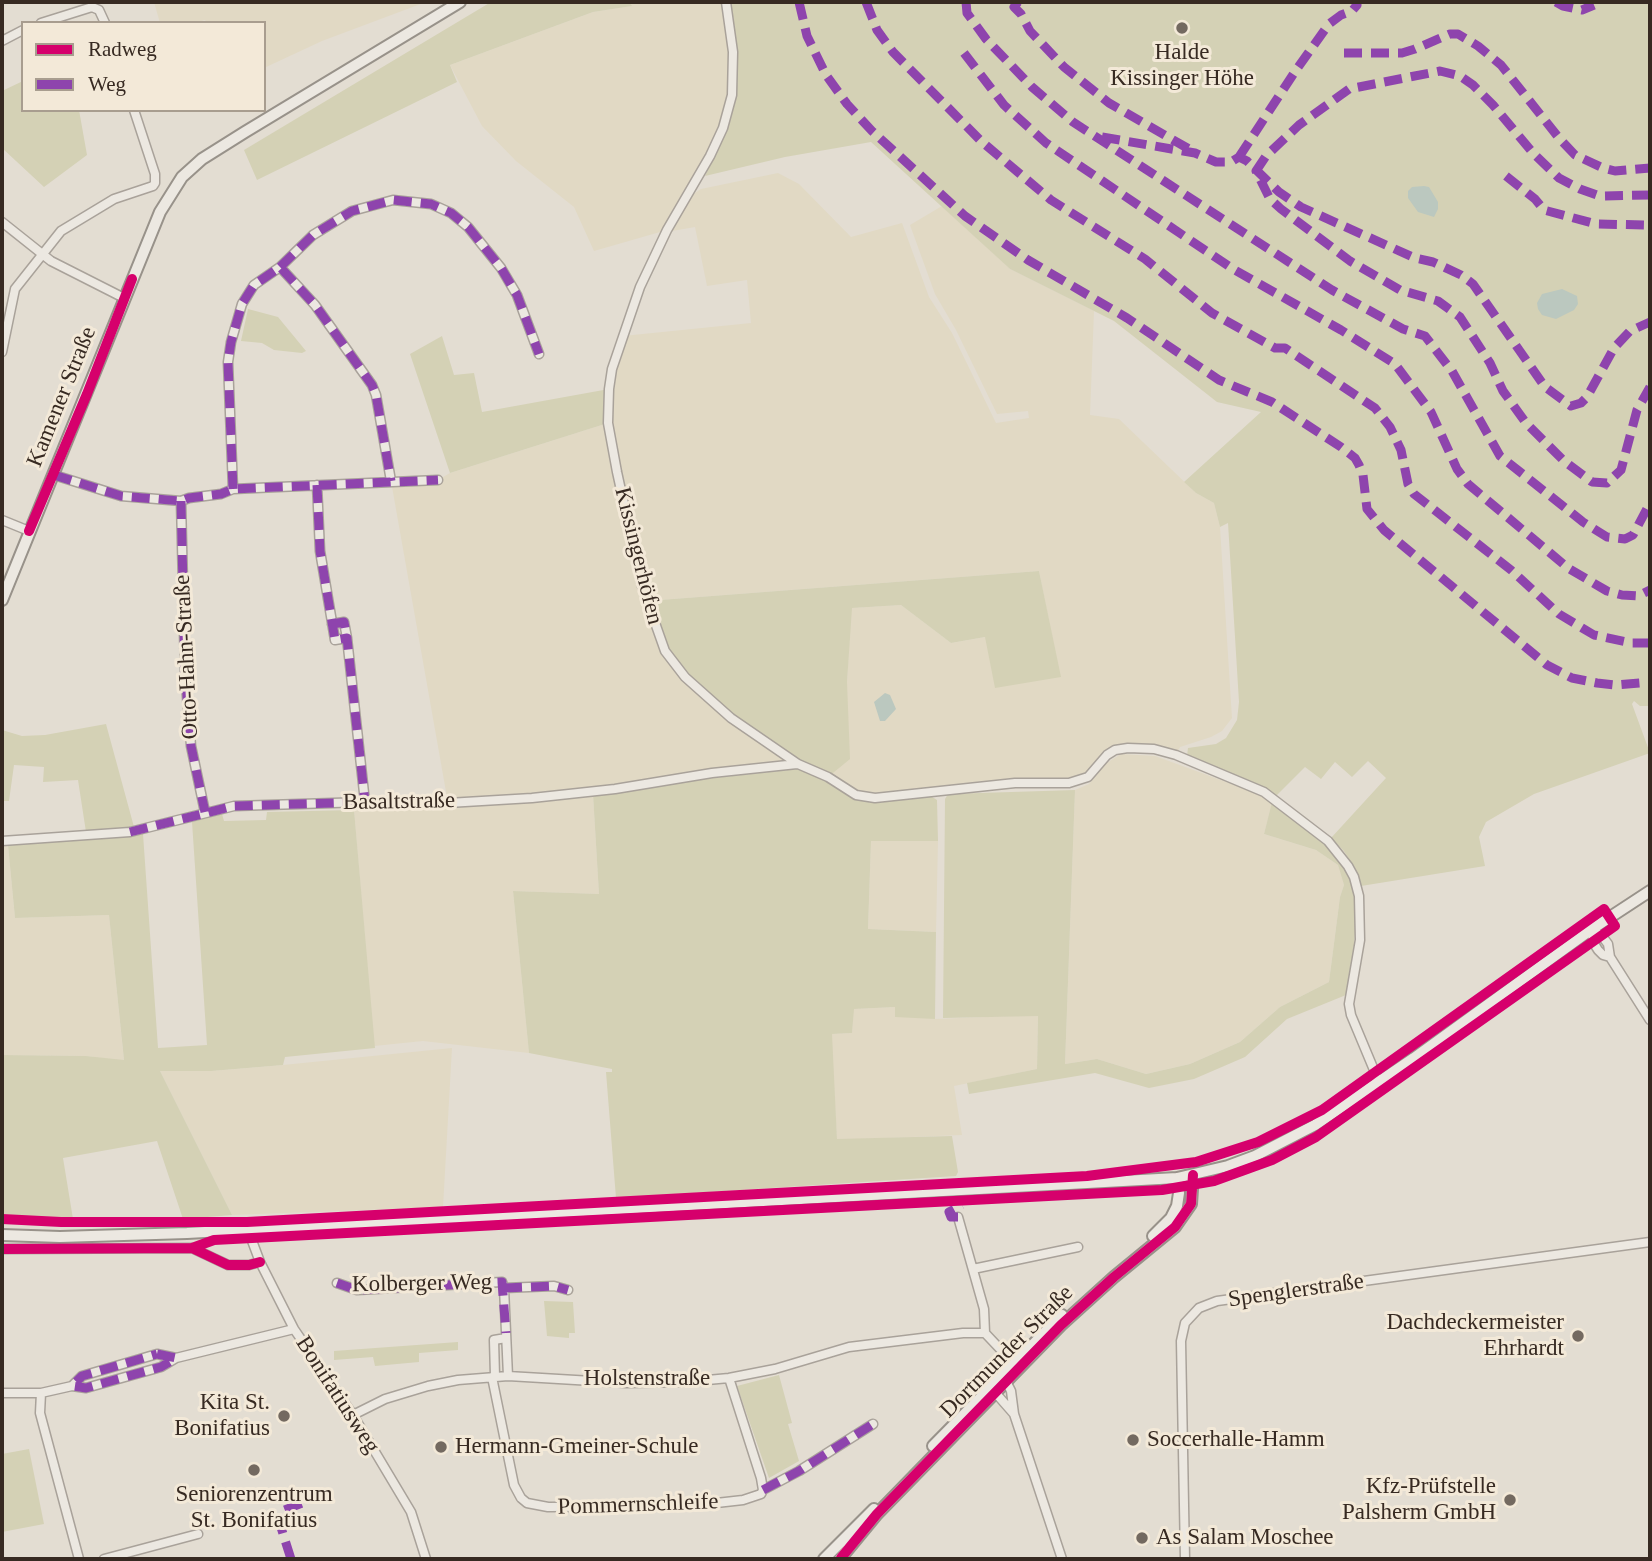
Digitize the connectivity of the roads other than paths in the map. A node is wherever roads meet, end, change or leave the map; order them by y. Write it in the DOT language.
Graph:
graph roads {
  1 [pos="460,2"];
  2 [pos="726,2"];
  3 [pos="47,21"];
  4 [pos="104,21"];
  5 [pos="21,31"];
  6 [pos="2,41"];
  7 [pos="135,112"];
  8 [pos="2,222"];
  9 [pos="41,254"];
  10 [pos="280,267"];
  11 [pos="124,298"];
  12 [pos="2,352"];
  13 [pos="539,354"];
  14 [pos="54,475"];
  15 [pos="438,480"];
  16 [pos="391,481"];
  17 [pos="317,485"];
  18 [pos="233,489"];
  19 [pos="181,501"];
  20 [pos="2,520"];
  21 [pos="29,531"];
  22 [pos="2,600"];
  23 [pos="799,764"];
  24 [pos="365,802"];
  25 [pos="205,812"];
  26 [pos="2,841"];
  27 [pos="1650,891"];
  28 [pos="1592,929"];
  29 [pos="1650,1020"];
  30 [pos="1379,1082"];
  31 [pos="1193,1175"];
  32 [pos="1177,1178"];
  33 [pos="958,1217"];
  34 [pos="248,1230"];
  35 [pos="2,1235"];
  36 [pos="1650,1242"];
  37 [pos="1078,1247"];
  38 [pos="2,1250"];
  39 [pos="260,1262"];
  40 [pos="973,1269"];
  41 [pos="337,1283"];
  42 [pos="505,1288"];
  43 [pos="568,1290"];
  44 [pos="294,1329"];
  45 [pos="985,1334"];
  46 [pos="506,1338"];
  47 [pos="1002,1351"];
  48 [pos="1021,1356"];
  49 [pos="176,1358"];
  50 [pos="1005,1374"];
  51 [pos="494,1376"];
  52 [pos="508,1376"];
  53 [pos="729,1378"];
  54 [pos="72,1386"];
  55 [pos="993,1389"];
  56 [pos="2,1393"];
  57 [pos="41,1393"];
  58 [pos="1014,1414"];
  59 [pos="353,1415"];
  60 [pos="873,1424"];
  61 [pos="762,1490"];
  62 [pos="198,1534"];
  63 [pos="79,1559"];
  64 [pos="104,1559"];
  65 [pos="426,1559"];
  66 [pos="824,1559"];
  67 [pos="841,1559"];
  68 [pos="1062,1559"];
  69 [pos="1185,1559"];
  1 -- 11 [label="main road, Kamener Straße"];
  2 -- 23 [label="street, Kissingerhöfen"];
  3 -- 4 [label="street"];
  5 -- 6 [label="street"];
  7 -- 9 [label="street"];
  8 -- 9 [label="street"];
  9 -- 11 [label="street"];
  9 -- 12 [label="street"];
  10 -- 13 [label="street"];
  10 -- 16 [label="street"];
  10 -- 18 [label="street"];
  11 -- 14 [label="main road, Kamener Straße"];
  14 -- 19 [label="street"];
  14 -- 21 [label="main road, Kamener Straße"];
  15 -- 16 [label="street"];
  16 -- 17 [label="street"];
  17 -- 18 [label="street"];
  17 -- 24 [label="street"];
  18 -- 19 [label="street"];
  19 -- 25 [label="street, Otto-Hahn-Straße"];
  20 -- 21 [label="street"];
  21 -- 22 [label="main road, Kamener Straße"];
  23 -- 24 [label="street, Basaltstraße"];
  23 -- 30 [label="street, Kissingerhöfen"];
  24 -- 25 [label="street, Basaltstraße"];
  25 -- 26 [label="street, Basaltstraße"];
  27 -- 28 [label="main road"];
  28 -- 29 [label="street"];
  28 -- 30 [label="main road"];
  30 -- 31 [label="main road"];
  31 -- 32 [label="main road"];
  31 -- 50 [label="main road, Dortmunder Straße"];
  32 -- 34 [label="main road"];
  32 -- 48 [label="main road, Dortmunder Straße"];
  33 -- 40 [label="street"];
  34 -- 35 [label="main road"];
  34 -- 39 [label="street, Bonifatiusweg"];
  36 -- 69 [label="street, Spenglerstraße"];
  37 -- 40 [label="street"];
  38 -- 39 [label="street"];
  39 -- 44 [label="street, Bonifatiusweg"];
  40 -- 45 [label="street"];
  41 -- 42 [label="street, Kolberger Weg"];
  42 -- 43 [label="street, Kolberger Weg"];
  42 -- 46 [label="street, Kolberger Weg"];
  44 -- 49 [label="street"];
  44 -- 59 [label="street, Bonifatiusweg"];
  45 -- 47 [label="street"];
  45 -- 53 [label="street, Holstenstraße"];
  46 -- 51 [label="street, Kolberger Weg"];
  46 -- 52 [label="street, Kolberger Weg"];
  47 -- 48 [label="street"];
  47 -- 50 [label="street"];
  48 -- 50 [label="main road, Dortmunder Straße"];
  49 -- 54 [label="street"];
  49 -- 54 [label="street"];
  50 -- 55 [label="main road, Dortmunder Straße"];
  50 -- 58 [label="street"];
  51 -- 52 [label="street, Holstenstraße"];
  51 -- 59 [label="street, Holstenstraße"];
  51 -- 61 [label="street, Pommernschleife"];
  52 -- 53 [label="street, Holstenstraße"];
  53 -- 61 [label="street"];
  54 -- 57 [label="street"];
  55 -- 58 [label="street"];
  55 -- 66 [label="main road, Dortmunder Straße"];
  55 -- 67 [label="main road, Dortmunder Straße"];
  56 -- 57 [label="street"];
  57 -- 63 [label="street"];
  58 -- 68 [label="street"];
  59 -- 65 [label="street, Bonifatiusweg"];
  60 -- 61 [label="street"];
  62 -- 64 [label="street"];
}
